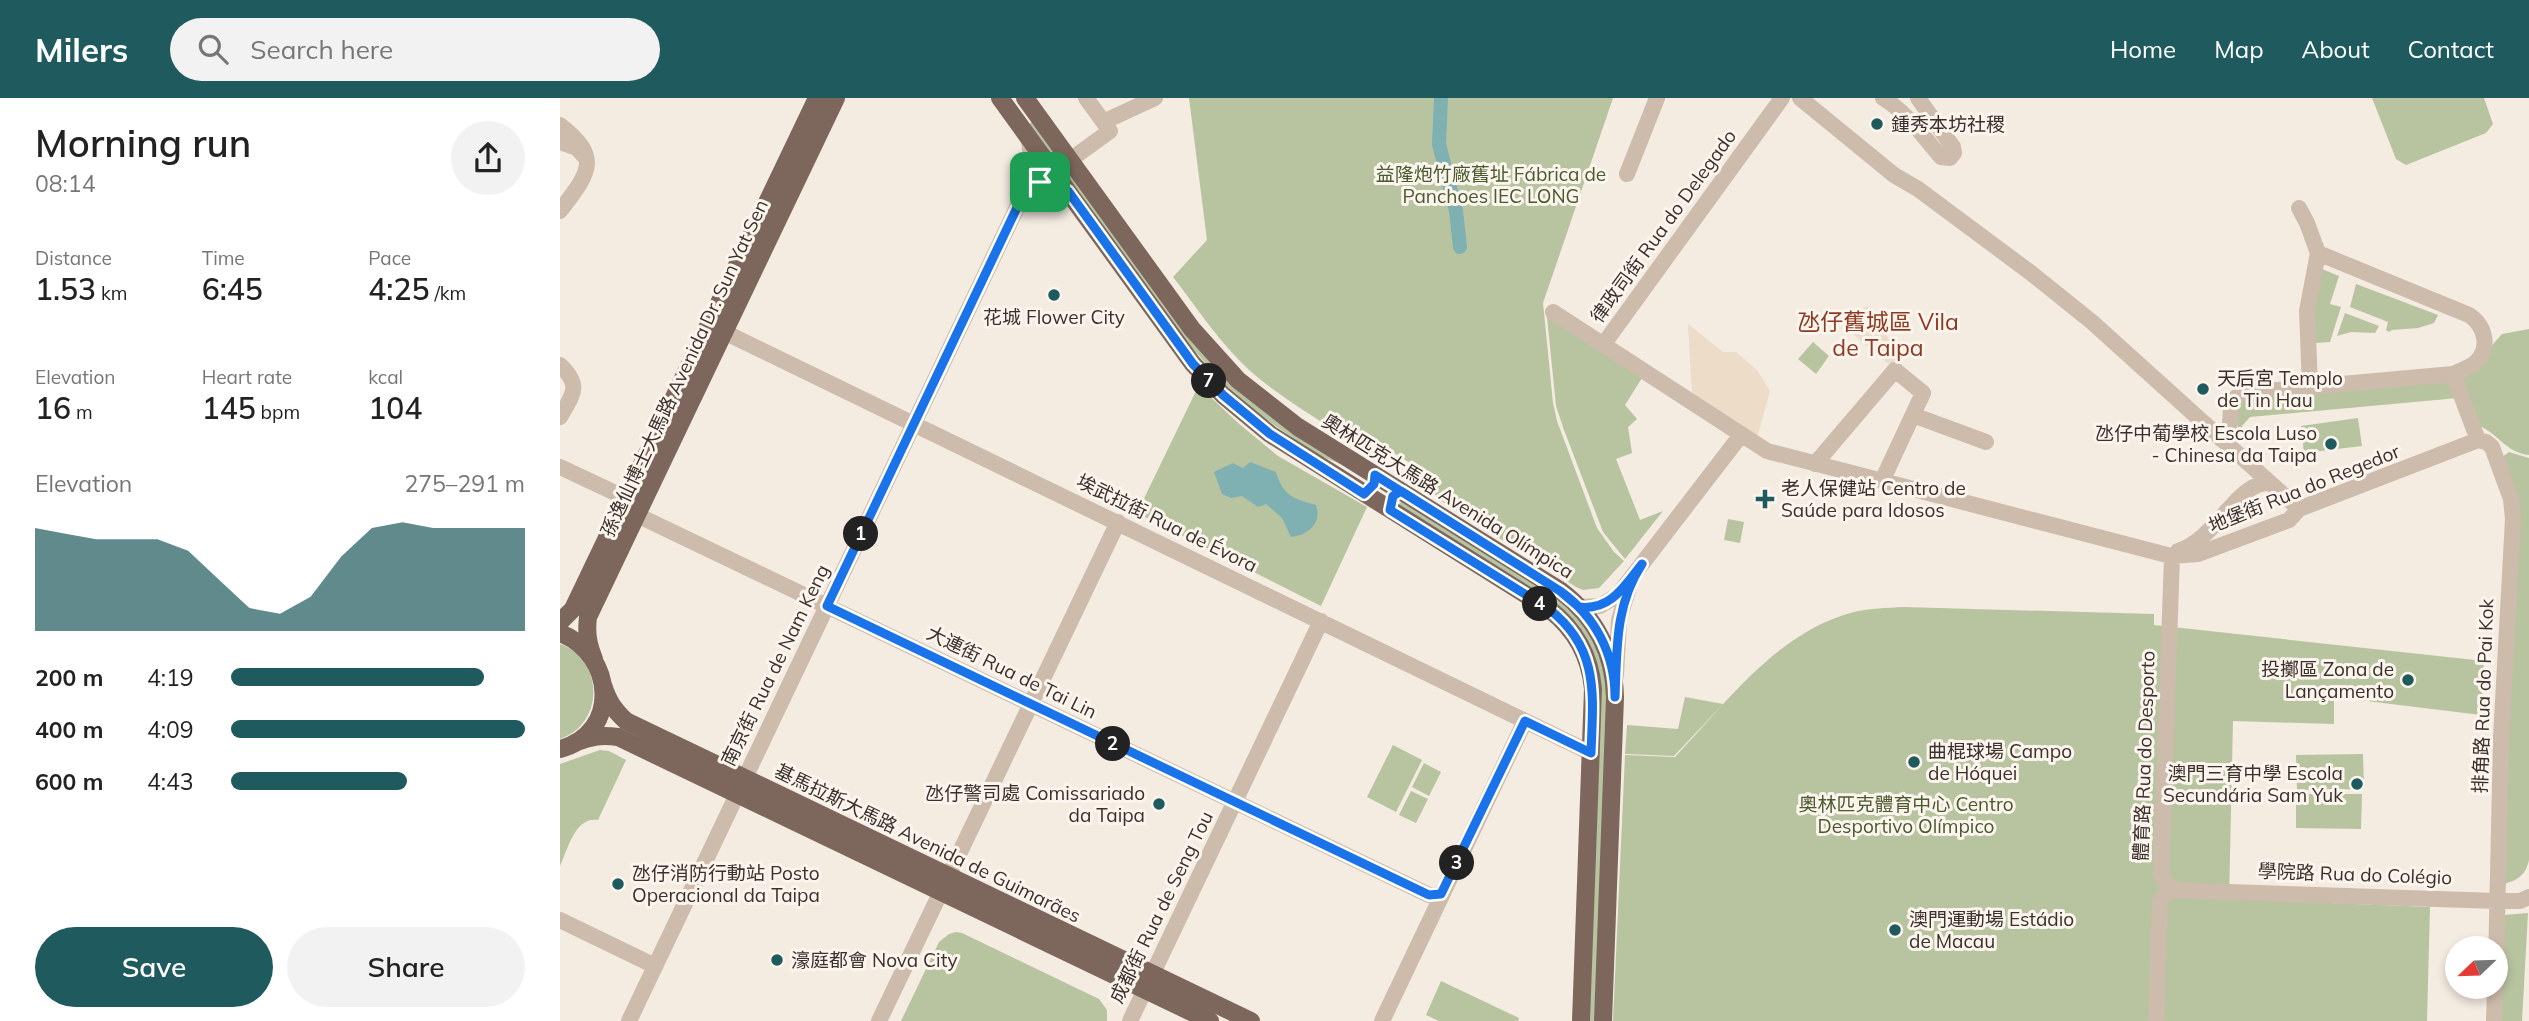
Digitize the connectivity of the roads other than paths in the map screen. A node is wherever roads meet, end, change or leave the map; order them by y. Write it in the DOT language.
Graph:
graph roads {
  1 [pos="817,98"];
  2 [pos="836,98"];
  3 [pos="1000,98"];
  4 [pos="1024,98"];
  5 [pos="1086,98"];
  6 [pos="1154,98"];
  7 [pos="1657,98"];
  8 [pos="1782,98"];
  9 [pos="1800,98"];
  10 [pos="1883,98"];
  11 [pos="1917,98"];
  12 [pos="1103,121"];
  13 [pos="560,125"];
  14 [pos="1927,127"];
  15 [pos="1026,134"];
  16 [pos="560,142"];
  17 [pos="1950,158"];
  18 [pos="587,159"];
  19 [pos="1070,160"];
  20 [pos="1628,174"];
  21 [pos="1068,191"];
  22 [pos="2299,208"];
  23 [pos="560,211"];
  24 [pos="1013,214"];
  25 [pos="2318,253"];
  26 [pos="1553,312"];
  27 [pos="724,332"];
  28 [pos="1604,345"];
  29 [pos="560,365"];
  30 [pos="2454,374"];
  31 [pos="564,384"];
  32 [pos="2310,387"];
  33 [pos="561,412"];
  34 [pos="1913,415"];
  35 [pos="914,424"];
  36 [pos="1741,435"];
  37 [pos="2221,439"];
  38 [pos="2478,440"];
  39 [pos="1986,442"];
  40 [pos="1815,464"];
  41 [pos="560,467"];
  42 [pos="1375,475"];
  43 [pos="1882,481"];
  44 [pos="2270,483"];
  45 [pos="1401,491"];
  46 [pos="1364,494"];
  47 [pos="626,498"];
  48 [pos="2299,509"];
  49 [pos="1390,510"];
  50 [pos="637,515"];
  51 [pos="1118,522"];
  52 [pos="2154,552"];
  53 [pos="2172,556"];
  54 [pos="1642,564"];
  55 [pos="827,606"];
  56 [pos="1579,607"];
  57 [pos="1321,621"];
  58 [pos="560,622"];
  59 [pos="560,633"];
  60 [pos="594,659"];
  61 [pos="603,685"];
  62 [pos="1615,697"];
  63 [pos="1030,704"];
  64 [pos="1525,721"];
  65 [pos="568,746"];
  66 [pos="1591,753"];
  67 [pos="741,786"];
  68 [pos="1234,802"];
  69 [pos="944,884"];
  70 [pos="2178,890"];
  71 [pos="2529,897"];
  72 [pos="1436,899"];
  73 [pos="2497,901"];
  74 [pos="560,920"];
  75 [pos="2496,936"];
  76 [pos="655,966"];
  77 [pos="1148,982"];
  78 [pos="2495,999"];
  79 [pos="629,1021"];
  80 [pos="879,1021"];
  81 [pos="1130,1021"];
  82 [pos="1210,1021"];
  83 [pos="1251,1021"];
  84 [pos="1381,1021"];
  85 [pos="1581,1021"];
  86 [pos="1603,1021"];
  87 [pos="2156,1021"];
  88 [pos="2494,1021"];
  1 -- 47 [label="main road, 孫逸仙博士大馬路 Avenida Dr. Sun Yat Sen"];
  2 -- 27 [label="main road, 孫逸仙博士大馬路 Avenida Dr. Sun Yat Sen"];
  3 -- 15 [label="main road"];
  4 -- 19 [label="main road, 奧林匹克大馬路 Avenida Olímpica"];
  5 -- 12 [label="street"];
  6 -- 12 [label="street"];
  7 -- 20 [label="street"];
  8 -- 28 [label="street, 律政司街 Rua do Delegado"];
  9 -- 37 [label="street"];
  10 -- 14 [label="street"];
  11 -- 14 [label="street"];
  12 -- 19 [label="street"];
  13 -- 18 [label="street"];
  14 -- 17 [label="street"];
  15 -- 21 [label="main road"];
  15 -- 24 [label="street, 南京街 Rua de Nam Keng"];
  16 -- 18 [label="street"];
  18 -- 23 [label="street"];
  19 -- 42 [label="main road, 奧林匹克大馬路 Avenida Olímpica"];
  21 -- 24 [label="street, 南京街 Rua de Nam Keng"];
  21 -- 46 [label="main road"];
  22 -- 25 [label="street"];
  24 -- 35 [label="street, 南京街 Rua de Nam Keng"];
  25 -- 30 [label="street"];
  25 -- 32 [label="street"];
  26 -- 28 [label="street, 地堡街 Rua do Regedor"];
  27 -- 35 [label="street, 埃武拉街 Rua de Évora"];
  27 -- 50 [label="main road, 孫逸仙博士大馬路 Avenida Dr. Sun Yat Sen"];
  28 -- 36 [label="street, 地堡街 Rua do Regedor"];
  29 -- 33 [label="street"];
  30 -- 32 [label="street"];
  30 -- 38 [label="street, 排角路 Rua do Pai Kok"];
  31 -- 33 [label="street"];
  32 -- 37 [label="street"];
  34 -- 39 [label="street"];
  34 -- 40 [label="street"];
  34 -- 43 [label="street"];
  35 -- 51 [label="street, 埃武拉街 Rua de Évora"];
  35 -- 55 [label="street, 南京街 Rua de Nam Keng"];
  36 -- 40 [label="street, 地堡街 Rua do Regedor"];
  36 -- 54 [label="street"];
  37 -- 44 [label="street"];
  38 -- 48 [label="street, 地堡街 Rua do Regedor"];
  38 -- 73 [label="street, 排角路 Rua do Pai Kok"];
  40 -- 43 [label="street, 地堡街 Rua do Regedor"];
  41 -- 47 [label="street"];
  42 -- 45 [label="main road, 奧林匹克大馬路 Avenida Olímpica"];
  42 -- 46 [label="main road"];
  43 -- 52 [label="street, 地堡街 Rua do Regedor"];
  44 -- 48 [label="street"];
  44 -- 52 [label="street"];
  45 -- 49 [label="main road"];
  45 -- 56 [label="main road, 奧林匹克大馬路 Avenida Olímpica"];
  46 -- 49 [label="main road"];
  47 -- 58 [label="main road, 孫逸仙博士大馬路 Avenida Dr. Sun Yat Sen"];
  48 -- 53 [label="street, 地堡街 Rua do Regedor"];
  49 -- 66 [label="main road"];
  50 -- 55 [label="street, 大連街 Rua de Tai Lin"];
  50 -- 60 [label="main road, 孫逸仙博士大馬路 Avenida Dr. Sun Yat Sen"];
  51 -- 57 [label="street, 埃武拉街 Rua de Évora"];
  51 -- 63 [label="street"];
  52 -- 53 [label="street, 地堡街 Rua do Regedor"];
  53 -- 70 [label="street, 體育路 Rua do Desporto"];
  54 -- 56 [label="street"];
  54 -- 62 [label="street"];
  55 -- 63 [label="street, 大連街 Rua de Tai Lin"];
  55 -- 67 [label="street, 南京街 Rua de Nam Keng"];
  56 -- 62 [label="main road, 奧林匹克大馬路 Avenida Olímpica"];
  57 -- 64 [label="street, 埃武拉街 Rua de Évora"];
  57 -- 68 [label="street, 成都街 Rua de Seng Tou"];
  59 -- 60 [label="main road"];
  60 -- 61 [label="main road, 孫逸仙博士大馬路 Avenida Dr. Sun Yat Sen"];
  61 -- 65 [label="main road"];
  61 -- 67 [label="main road, 基馬拉斯大馬路 Avenida de Guimarães"];
  62 -- 86 [label="main road, 奧林匹克大馬路 Avenida Olímpica"];
  63 -- 68 [label="street, 大連街 Rua de Tai Lin"];
  63 -- 69 [label="street"];
  64 -- 66 [label="street, 埃武拉街 Rua de Évora"];
  64 -- 72 [label="street"];
  65 -- 67 [label="main road, 基馬拉斯大馬路 Avenida de Guimarães"];
  66 -- 85 [label="main road"];
  67 -- 69 [label="main road, 基馬拉斯大馬路 Avenida de Guimarães"];
  67 -- 76 [label="street, 南京街 Rua de Nam Keng"];
  68 -- 72 [label="street, 大連街 Rua de Tai Lin"];
  68 -- 77 [label="street, 成都街 Rua de Seng Tou"];
  69 -- 77 [label="main road, 基馬拉斯大馬路 Avenida de Guimarães"];
  69 -- 80 [label="street"];
  70 -- 73 [label="street, 學院路 Rua do Colégio"];
  70 -- 87 [label="street"];
  71 -- 73 [label="street, 學院路 Rua do Colégio"];
  72 -- 84 [label="street"];
  73 -- 75 [label="street, 排角路 Rua do Pai Kok"];
  74 -- 76 [label="street"];
  76 -- 79 [label="street, 南京街 Rua de Nam Keng"];
  77 -- 81 [label="street, 成都街 Rua de Seng Tou"];
  77 -- 82 [label="main road, 基馬拉斯大馬路 Avenida de Guimarães"];
  77 -- 83 [label="main road, 基馬拉斯大馬路 Avenida de Guimarães"];
  78 -- 88 [label="street"];
}
